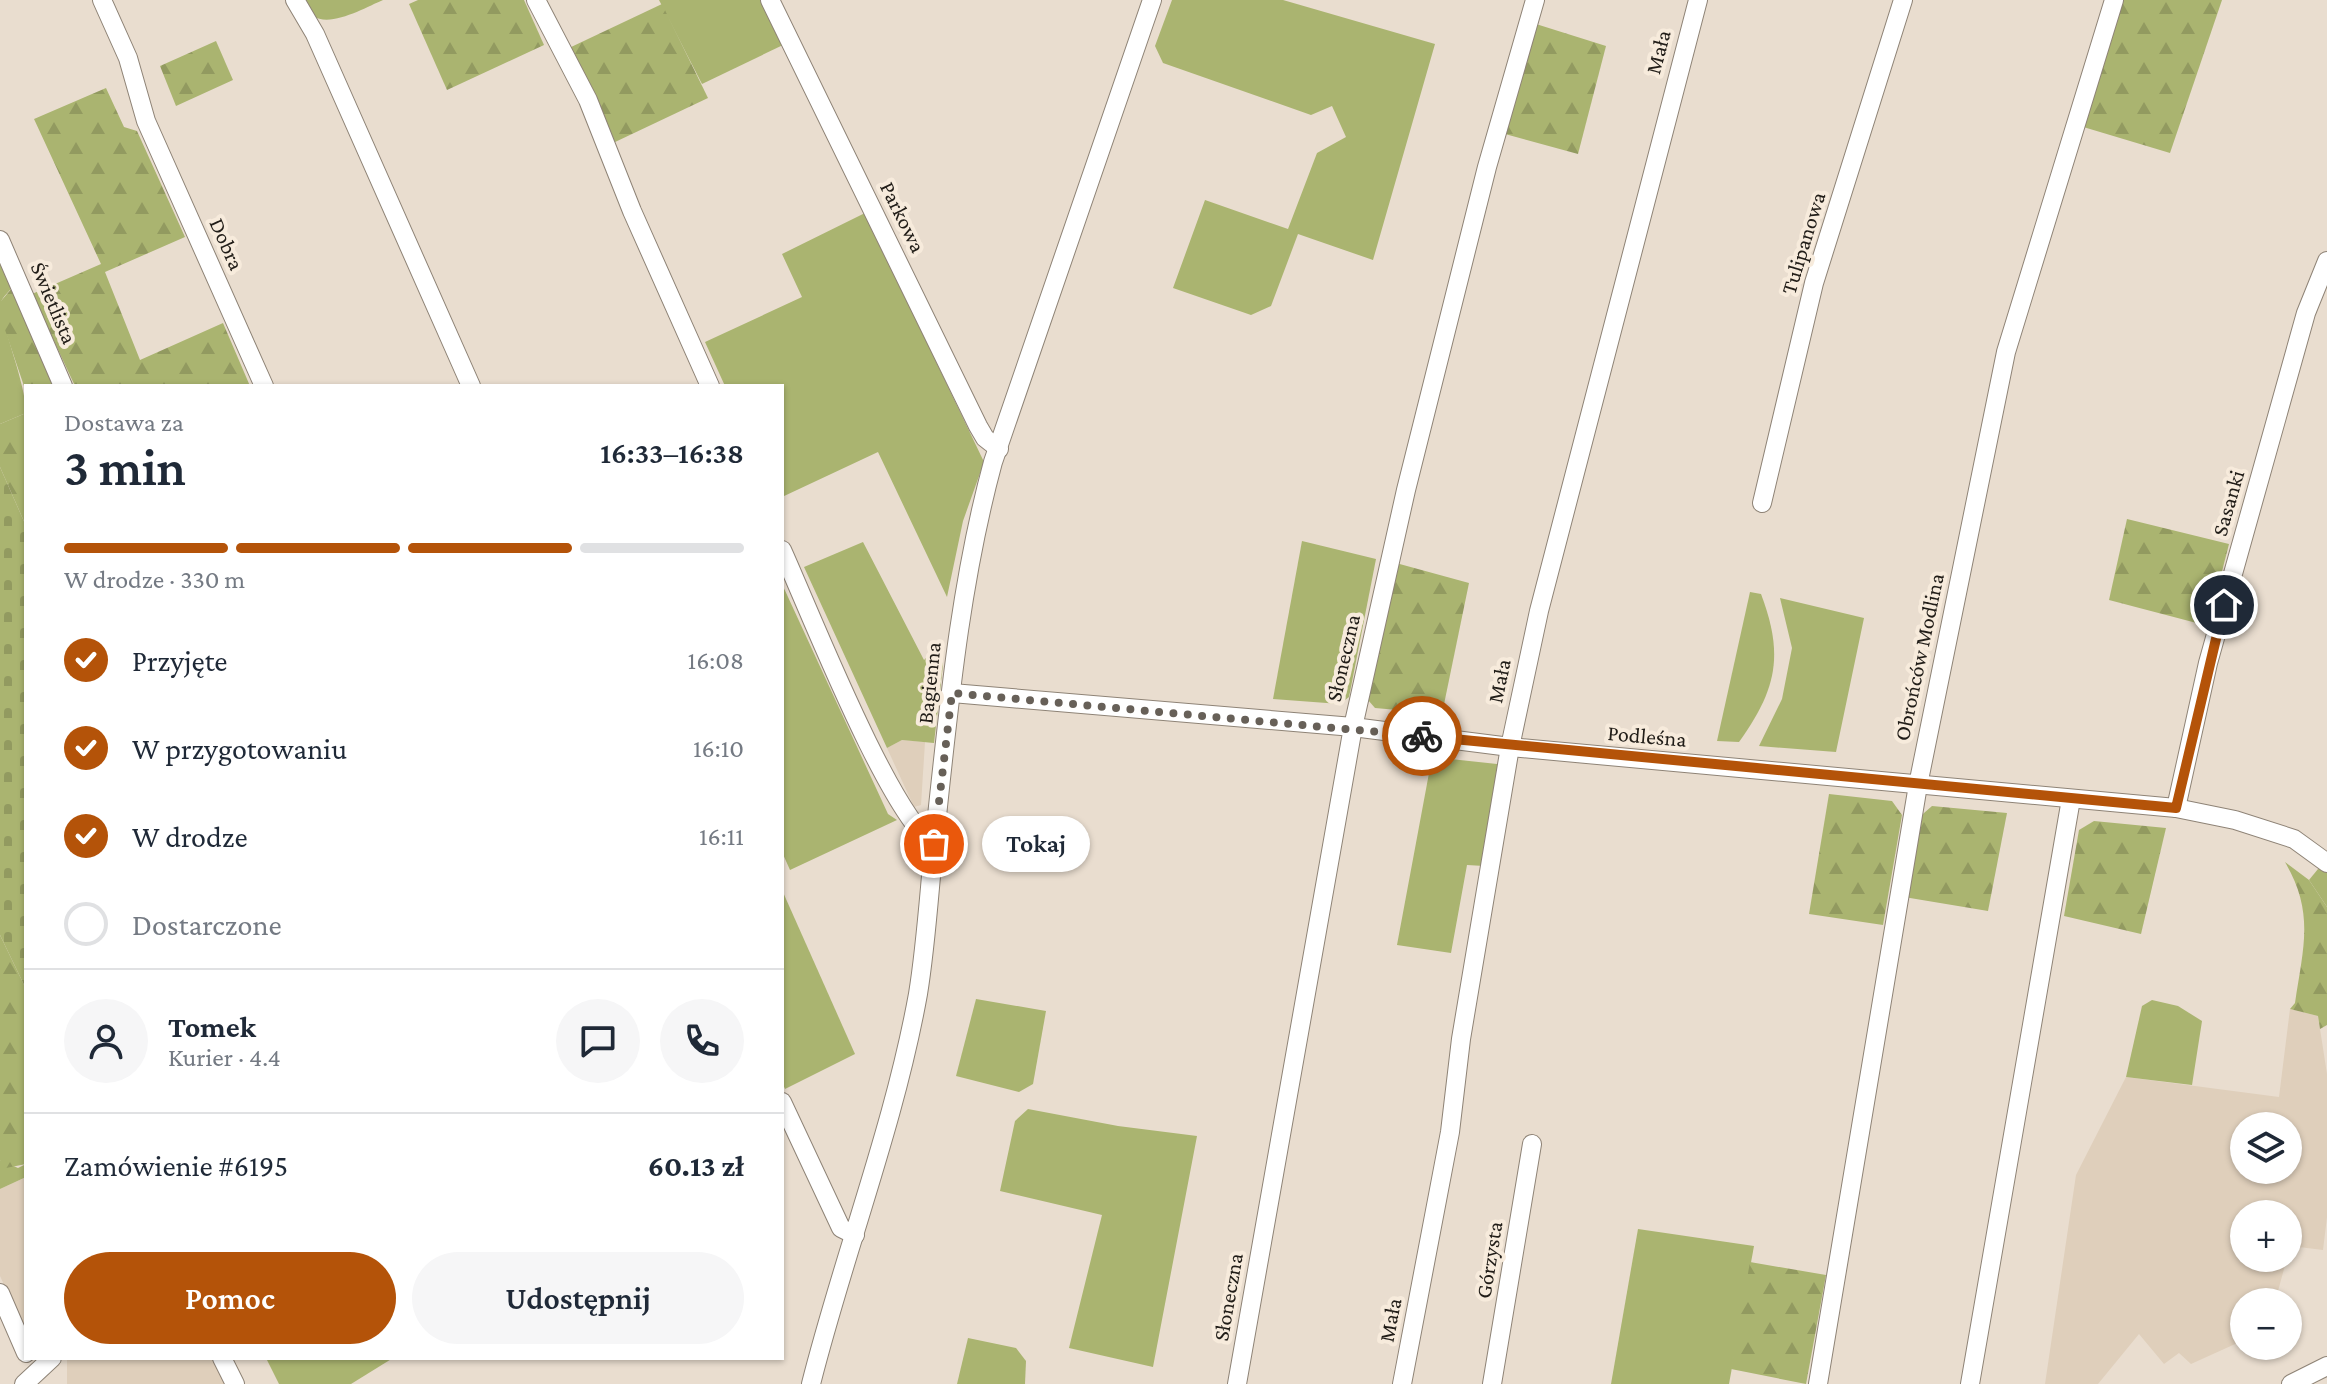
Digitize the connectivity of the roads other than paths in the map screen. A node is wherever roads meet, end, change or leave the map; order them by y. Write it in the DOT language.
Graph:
graph roads {
  1 [pos="102,0"];
  2 [pos="295,0"];
  3 [pos="536,0"];
  4 [pos="770,0"];
  5 [pos="1152,0"];
  6 [pos="1535,0"];
  7 [pos="1698,0"];
  8 [pos="1903,0"];
  9 [pos="2114,0"];
  10 [pos="0,240"];
  11 [pos="2327,261"];
  12 [pos="62,384"];
  13 [pos="263,384"];
  14 [pos="470,384"];
  15 [pos="709,384"];
  16 [pos="999,449"];
  17 [pos="1762,503"];
  18 [pos="784,554"];
  19 [pos="952,693"];
  20 [pos="1353,727"];
  21 [pos="1510,747"];
  22 [pos="1918,785"];
  23 [pos="2071,799"];
  24 [pos="2176,808"];
  25 [pos="934,844"];
  26 [pos="2327,863"];
  27 [pos="784,1106"];
  28 [pos="1532,1144"];
  29 [pos="855,1235"];
  30 [pos="0,1293"];
  31 [pos="24,1356"];
  32 [pos="223,1360"];
  33 [pos="2327,1366"];
  34 [pos="235,1384"];
  35 [pos="811,1384"];
  36 [pos="1237,1384"];
  37 [pos="1402,1384"];
  38 [pos="1492,1384"];
  39 [pos="1818,1384"];
  40 [pos="1970,1384"];
  41 [pos="2291,1384"];
  1 -- 13 [label="street, Dobra"];
  2 -- 14 [label="street"];
  3 -- 15 [label="street"];
  4 -- 16 [label="street, Parkowa"];
  5 -- 16 [label="street, Bagienna"];
  6 -- 20 [label="street, Słoneczna"];
  7 -- 21 [label="street, Mała"];
  8 -- 17 [label="street, Tulipanowa"];
  9 -- 22 [label="street, Obrońców Modlina"];
  10 -- 12 [label="street, Świetlista"];
  11 -- 24 [label="street, Sasanki"];
  16 -- 19 [label="street, Bagienna"];
  18 -- 25 [label="street"];
  19 -- 20 [label="street, Podleśna"];
  19 -- 25 [label="street, Bagienna"];
  20 -- 21 [label="street, Podleśna"];
  20 -- 36 [label="street, Słoneczna"];
  21 -- 22 [label="street, Podleśna"];
  21 -- 37 [label="street, Mała"];
  22 -- 23 [label="street, Podleśna"];
  22 -- 39 [label="street, Obrońców Modlina"];
  23 -- 24 [label="street, Podleśna"];
  23 -- 40 [label="street"];
  24 -- 26 [label="street, Podleśna"];
  25 -- 29 [label="street, Bagienna"];
  27 -- 29 [label="street"];
  28 -- 38 [label="street, Górzysta"];
  29 -- 35 [label="street, Bagienna"];
  30 -- 31 [label="street"];
  32 -- 34 [label="street"];
  33 -- 41 [label="street"];
}
